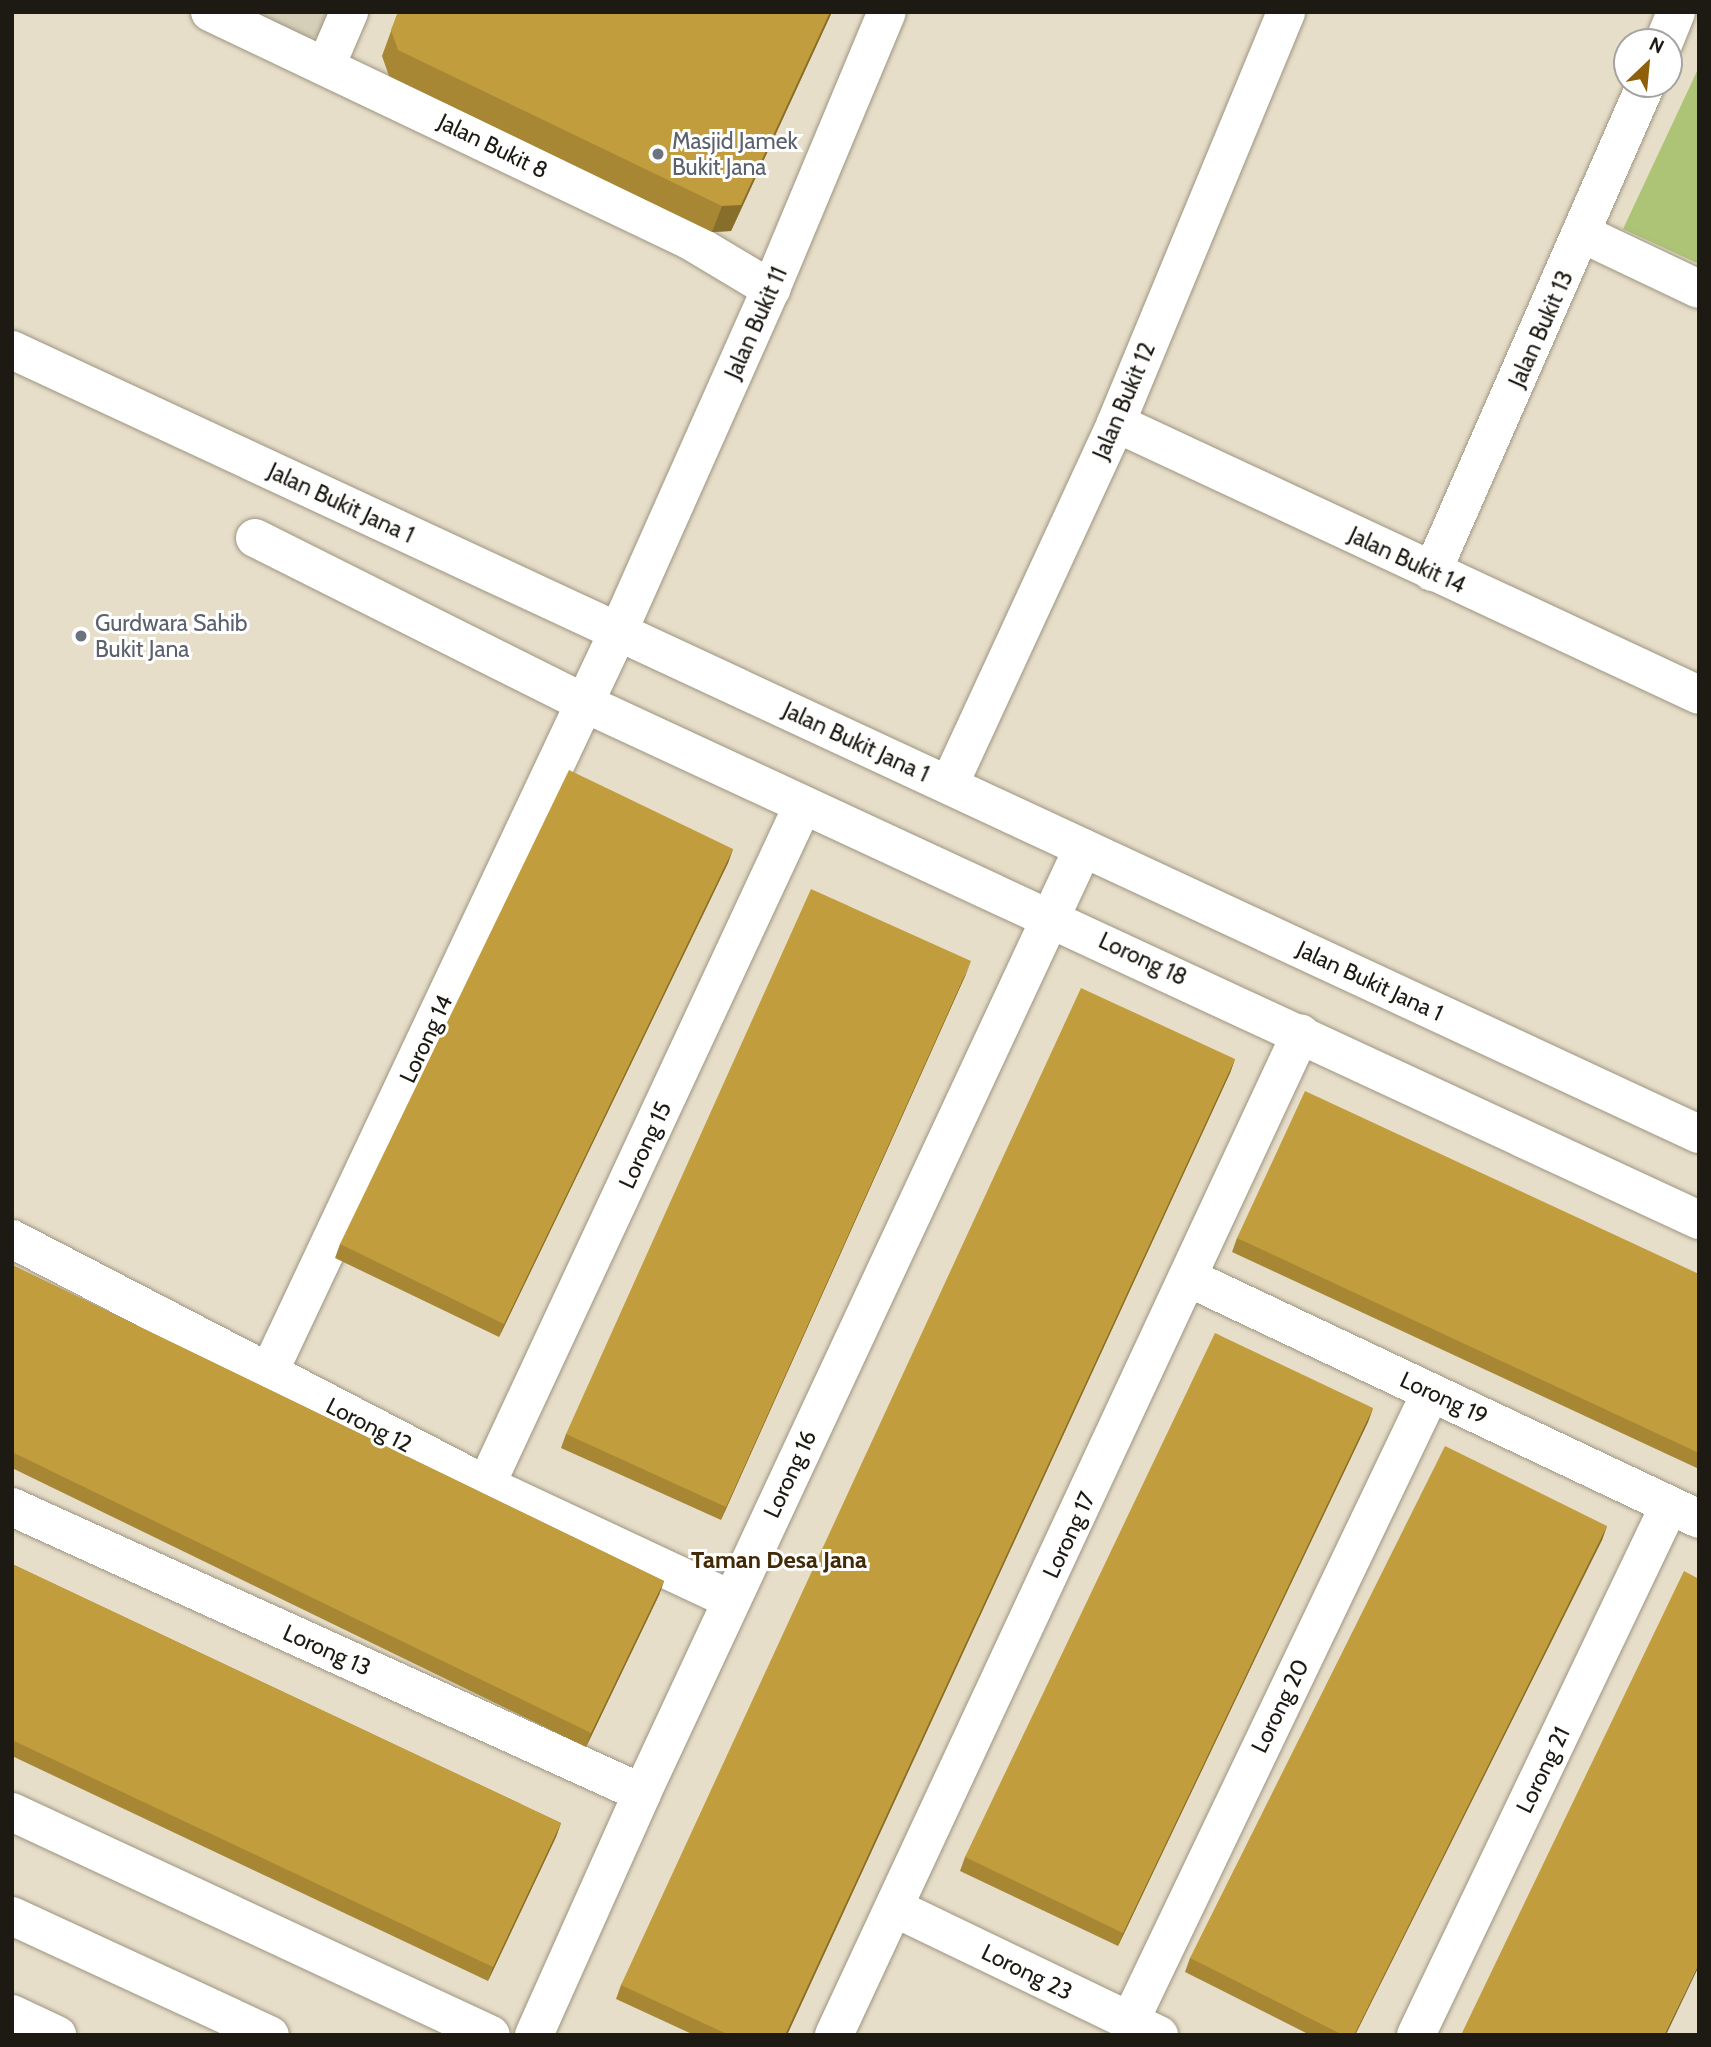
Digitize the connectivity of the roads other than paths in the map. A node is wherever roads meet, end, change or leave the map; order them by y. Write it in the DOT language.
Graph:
graph roads {
  1 [pos="210,12"];
  2 [pos="349,12"];
  3 [pos="887,12"];
  4 [pos="1286,12"];
  5 [pos="326,66"];
  6 [pos="1640,98"];
  7 [pos="1583,234"];
  8 [pos="771,289"];
  9 [pos="1699,289"];
  10 [pos="12,350"];
  11 [pos="1116,423"];
  12 [pos="255,538"];
  13 [pos="1432,572"];
  14 [pos="618,632"];
  15 [pos="1699,695"];
  16 [pos="584,703"];
  17 [pos="949,785"];
  18 [pos="803,805"];
  19 [pos="1083,848"];
  20 [pos="1053,917"];
  21 [pos="1301,1033"];
  22 [pos="1699,1134"];
  23 [pos="1699,1220"];
  24 [pos="12,1239"];
  25 [pos="1189,1278"];
  26 [pos="268,1374"];
  27 [pos="1431,1392"];
  28 [pos="486,1485"];
  29 [pos="12,1507"];
  30 [pos="1684,1513"];
  31 [pos="731,1600"];
  32 [pos="642,1793"];
  33 [pos="12,1812"];
  34 [pos="895,1908"];
  35 [pos="12,1916"];
  36 [pos="12,2014"];
  37 [pos="1144,2028"];
  38 [pos="57,2035"];
  39 [pos="270,2035"];
  40 [pos="491,2035"];
  41 [pos="534,2035"];
  42 [pos="834,2035"];
  43 [pos="1416,2035"];
  1 -- 5 [label="street, Jalan Bukit 8"];
  2 -- 5 [label="street"];
  3 -- 8 [label="street, Jalan Bukit 11"];
  4 -- 11 [label="street, Jalan Bukit 12"];
  5 -- 8 [label="street, Jalan Bukit 8"];
  6 -- 7 [label="street, Jalan Bukit 13"];
  7 -- 9 [label="street"];
  7 -- 13 [label="street, Jalan Bukit 13"];
  8 -- 14 [label="street, Jalan Bukit 11"];
  10 -- 14 [label="street, Jalan Bukit Jana 1"];
  11 -- 13 [label="street, Jalan Bukit 14"];
  11 -- 17 [label="street, Jalan Bukit 12"];
  12 -- 16 [label="street, Lorong 18"];
  13 -- 15 [label="street, Jalan Bukit 14"];
  14 -- 16 [label="street, Jalan Bukit 11"];
  14 -- 17 [label="street, Jalan Bukit Jana 1"];
  16 -- 18 [label="street, Lorong 18"];
  16 -- 26 [label="street, Lorong 14"];
  17 -- 19 [label="street, Jalan Bukit Jana 1"];
  18 -- 20 [label="street, Lorong 18"];
  18 -- 28 [label="street, Lorong 15"];
  19 -- 20 [label="street, Lorong 16"];
  19 -- 22 [label="street, Jalan Bukit Jana 1"];
  20 -- 21 [label="street, Lorong 18"];
  20 -- 31 [label="street, Lorong 16"];
  21 -- 23 [label="street, Lorong 18"];
  21 -- 25 [label="street, Lorong 17"];
  24 -- 26 [label="street, Lorong 12"];
  25 -- 27 [label="street, Lorong 19"];
  25 -- 34 [label="street, Lorong 17"];
  26 -- 28 [label="street, Lorong 12"];
  27 -- 30 [label="street, Lorong 19"];
  27 -- 37 [label="street, Lorong 20"];
  28 -- 31 [label="street, Lorong 12"];
  29 -- 32 [label="street, Lorong 13"];
  30 -- 43 [label="street, Lorong 21"];
  31 -- 32 [label="street, Lorong 16"];
  32 -- 41 [label="street, Lorong 16"];
  33 -- 40 [label="street"];
  34 -- 37 [label="street, Lorong 23"];
  34 -- 42 [label="street, Lorong 17"];
  35 -- 39 [label="street"];
  36 -- 38 [label="street"];
}
